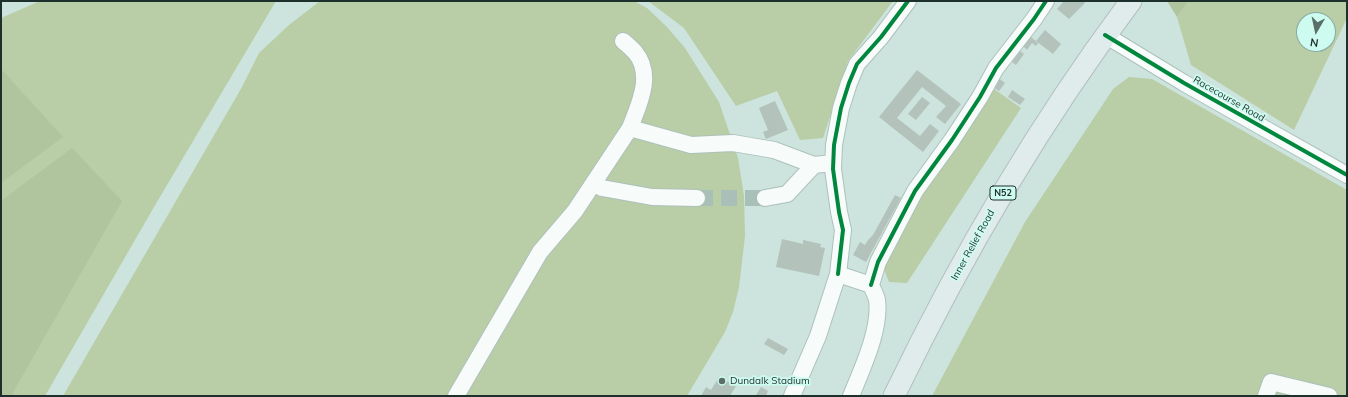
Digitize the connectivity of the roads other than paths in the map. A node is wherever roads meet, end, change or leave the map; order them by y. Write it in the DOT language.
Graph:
graph roads {
  1 [pos="908,1"];
  2 [pos="1046,1"];
  3 [pos="1131,1"];
  4 [pos="1105,35"];
  5 [pos="624,41"];
  6 [pos="630,128"];
  7 [pos="833,163"];
  8 [pos="814,165"];
  9 [pos="1347,175"];
  10 [pos="594,182"];
  11 [pos="697,198"];
  12 [pos="765,198"];
  13 [pos="838,274"];
  14 [pos="872,286"];
  15 [pos="456,396"];
  16 [pos="792,396"];
  17 [pos="851,396"];
  18 [pos="894,396"];
  19 [pos="1266,396"];
  20 [pos="1329,396"];
  1 -- 7 [label="street"];
  2 -- 14 [label="street"];
  3 -- 4 [label="main road, Inner Relief Road / N52"];
  4 -- 9 [label="street, Racecourse Road"];
  4 -- 18 [label="main road, Inner Relief Road / N52"];
  5 -- 6 [label="street"];
  6 -- 8 [label="street"];
  6 -- 10 [label="street"];
  7 -- 8 [label="street"];
  7 -- 13 [label="street"];
  8 -- 12 [label="street"];
  10 -- 11 [label="street"];
  10 -- 15 [label="street"];
  13 -- 14 [label="street"];
  13 -- 16 [label="street"];
  14 -- 17 [label="street"];
  19 -- 20 [label="street"];
}
